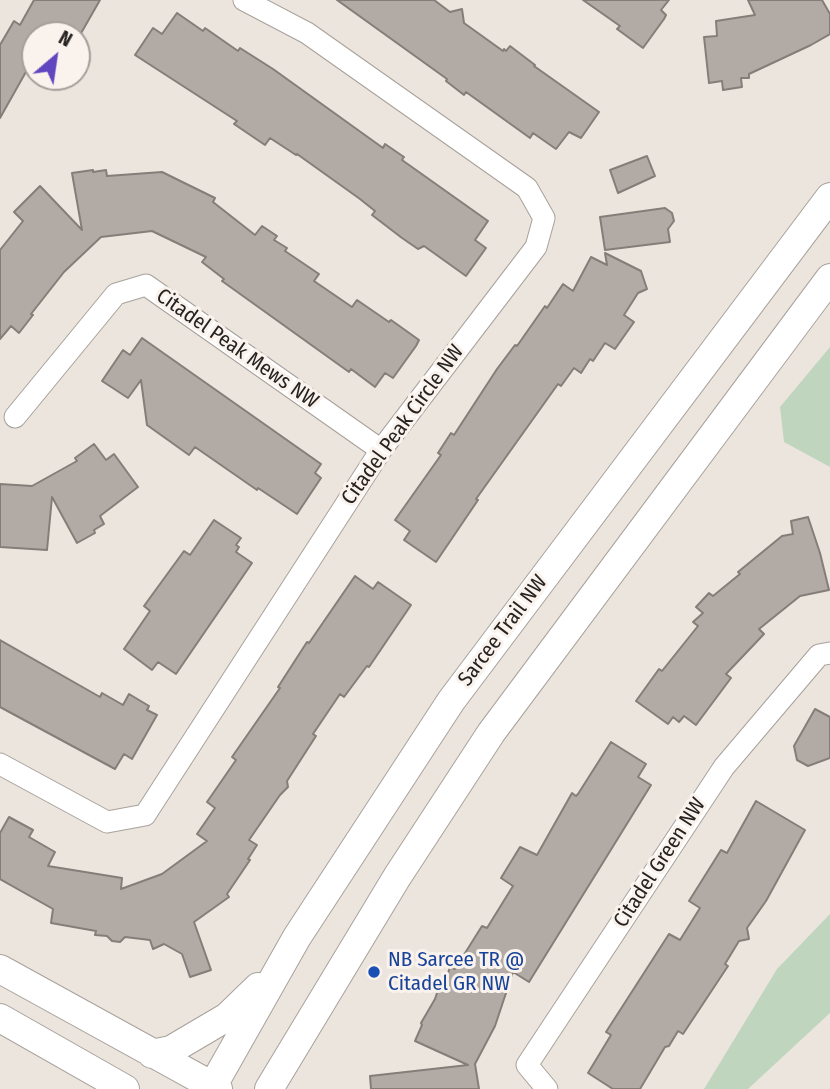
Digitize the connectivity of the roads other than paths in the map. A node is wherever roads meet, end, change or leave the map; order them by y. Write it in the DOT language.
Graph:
graph roads {
  1 [pos="244,0"];
  2 [pos="830,197"];
  3 [pos="830,278"];
  4 [pos="15,417"];
  5 [pos="381,450"];
  6 [pos="830,653"];
  7 [pos="0,764"];
  8 [pos="281,964"];
  9 [pos="0,969"];
  10 [pos="0,1018"];
  11 [pos="152,1054"];
  12 [pos="214,1088"];
  13 [pos="125,1089"];
  14 [pos="269,1089"];
  15 [pos="547,1089"];
  1 -- 5 [label="street, Citadel Peak Circle NW"];
  2 -- 8 [label="main road, Sarcee Trail NW"];
  3 -- 14 [label="main road"];
  4 -- 5 [label="street, Citadel Peak Mews NW"];
  5 -- 7 [label="street, Citadel Peak Circle NW"];
  6 -- 15 [label="street, Citadel Green NW"];
  8 -- 11 [label="main road"];
  8 -- 12 [label="main road, Sarcee Trail NW"];
  9 -- 11 [label="main road"];
  10 -- 13 [label="main road"];
  11 -- 12 [label="main road"];
}
